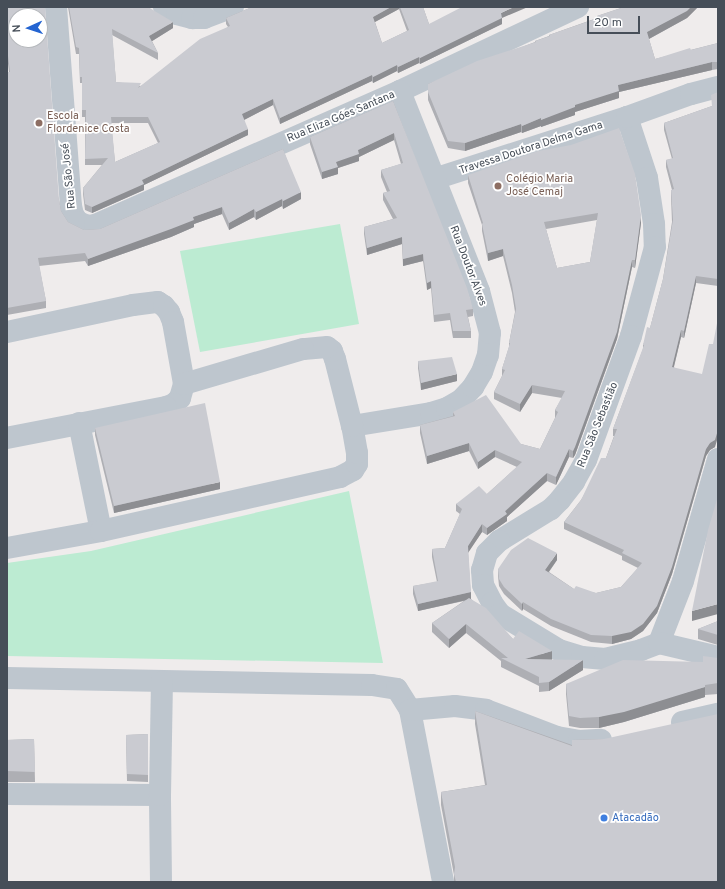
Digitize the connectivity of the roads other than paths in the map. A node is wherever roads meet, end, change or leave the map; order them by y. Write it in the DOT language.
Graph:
graph roads {
  1 [pos="56,7"];
  2 [pos="164,7"];
  3 [pos="233,7"];
  4 [pos="578,7"];
  5 [pos="718,87"];
  6 [pos="400,91"];
  7 [pos="627,117"];
  8 [pos="434,179"];
  9 [pos="101,222"];
  10 [pos="7,332"];
  11 [pos="184,384"];
  12 [pos="79,423"];
  13 [pos="352,426"];
  14 [pos="7,438"];
  15 [pos="718,458"];
  16 [pos="102,531"];
  17 [pos="7,548"];
  18 [pos="659,643"];
  19 [pos="718,657"];
  20 [pos="7,678"];
  21 [pos="162,682"];
  22 [pos="410,710"];
  23 [pos="718,714"];
  24 [pos="662,727"];
  25 [pos="624,735"];
  26 [pos="7,794"];
  27 [pos="160,795"];
  28 [pos="161,882"];
  29 [pos="443,882"];
  1 -- 9 [label="street, Rua São José"];
  2 -- 3 [label="street"];
  4 -- 6 [label="street, Rua Eliza Góes Santana"];
  5 -- 7 [label="street, Travessa Doutora Delma Gama"];
  6 -- 8 [label="street, Rua Doutor Alves"];
  6 -- 9 [label="street, Rua Eliza Góes Santana"];
  7 -- 8 [label="street, Travessa Doutora Delma Gama"];
  7 -- 18 [label="street, Rua São Sebastião"];
  8 -- 13 [label="street, Rua Doutor Alves"];
  10 -- 11 [label="street"];
  11 -- 12 [label="street"];
  11 -- 13 [label="street"];
  12 -- 14 [label="street"];
  12 -- 16 [label="street"];
  13 -- 16 [label="street"];
  15 -- 18 [label="street"];
  16 -- 17 [label="street"];
  18 -- 19 [label="street"];
  20 -- 21 [label="street"];
  21 -- 22 [label="street"];
  21 -- 27 [label="street"];
  22 -- 25 [label="street"];
  22 -- 29 [label="street"];
  23 -- 24 [label="street"];
  26 -- 27 [label="street"];
  27 -- 28 [label="street"];
}
